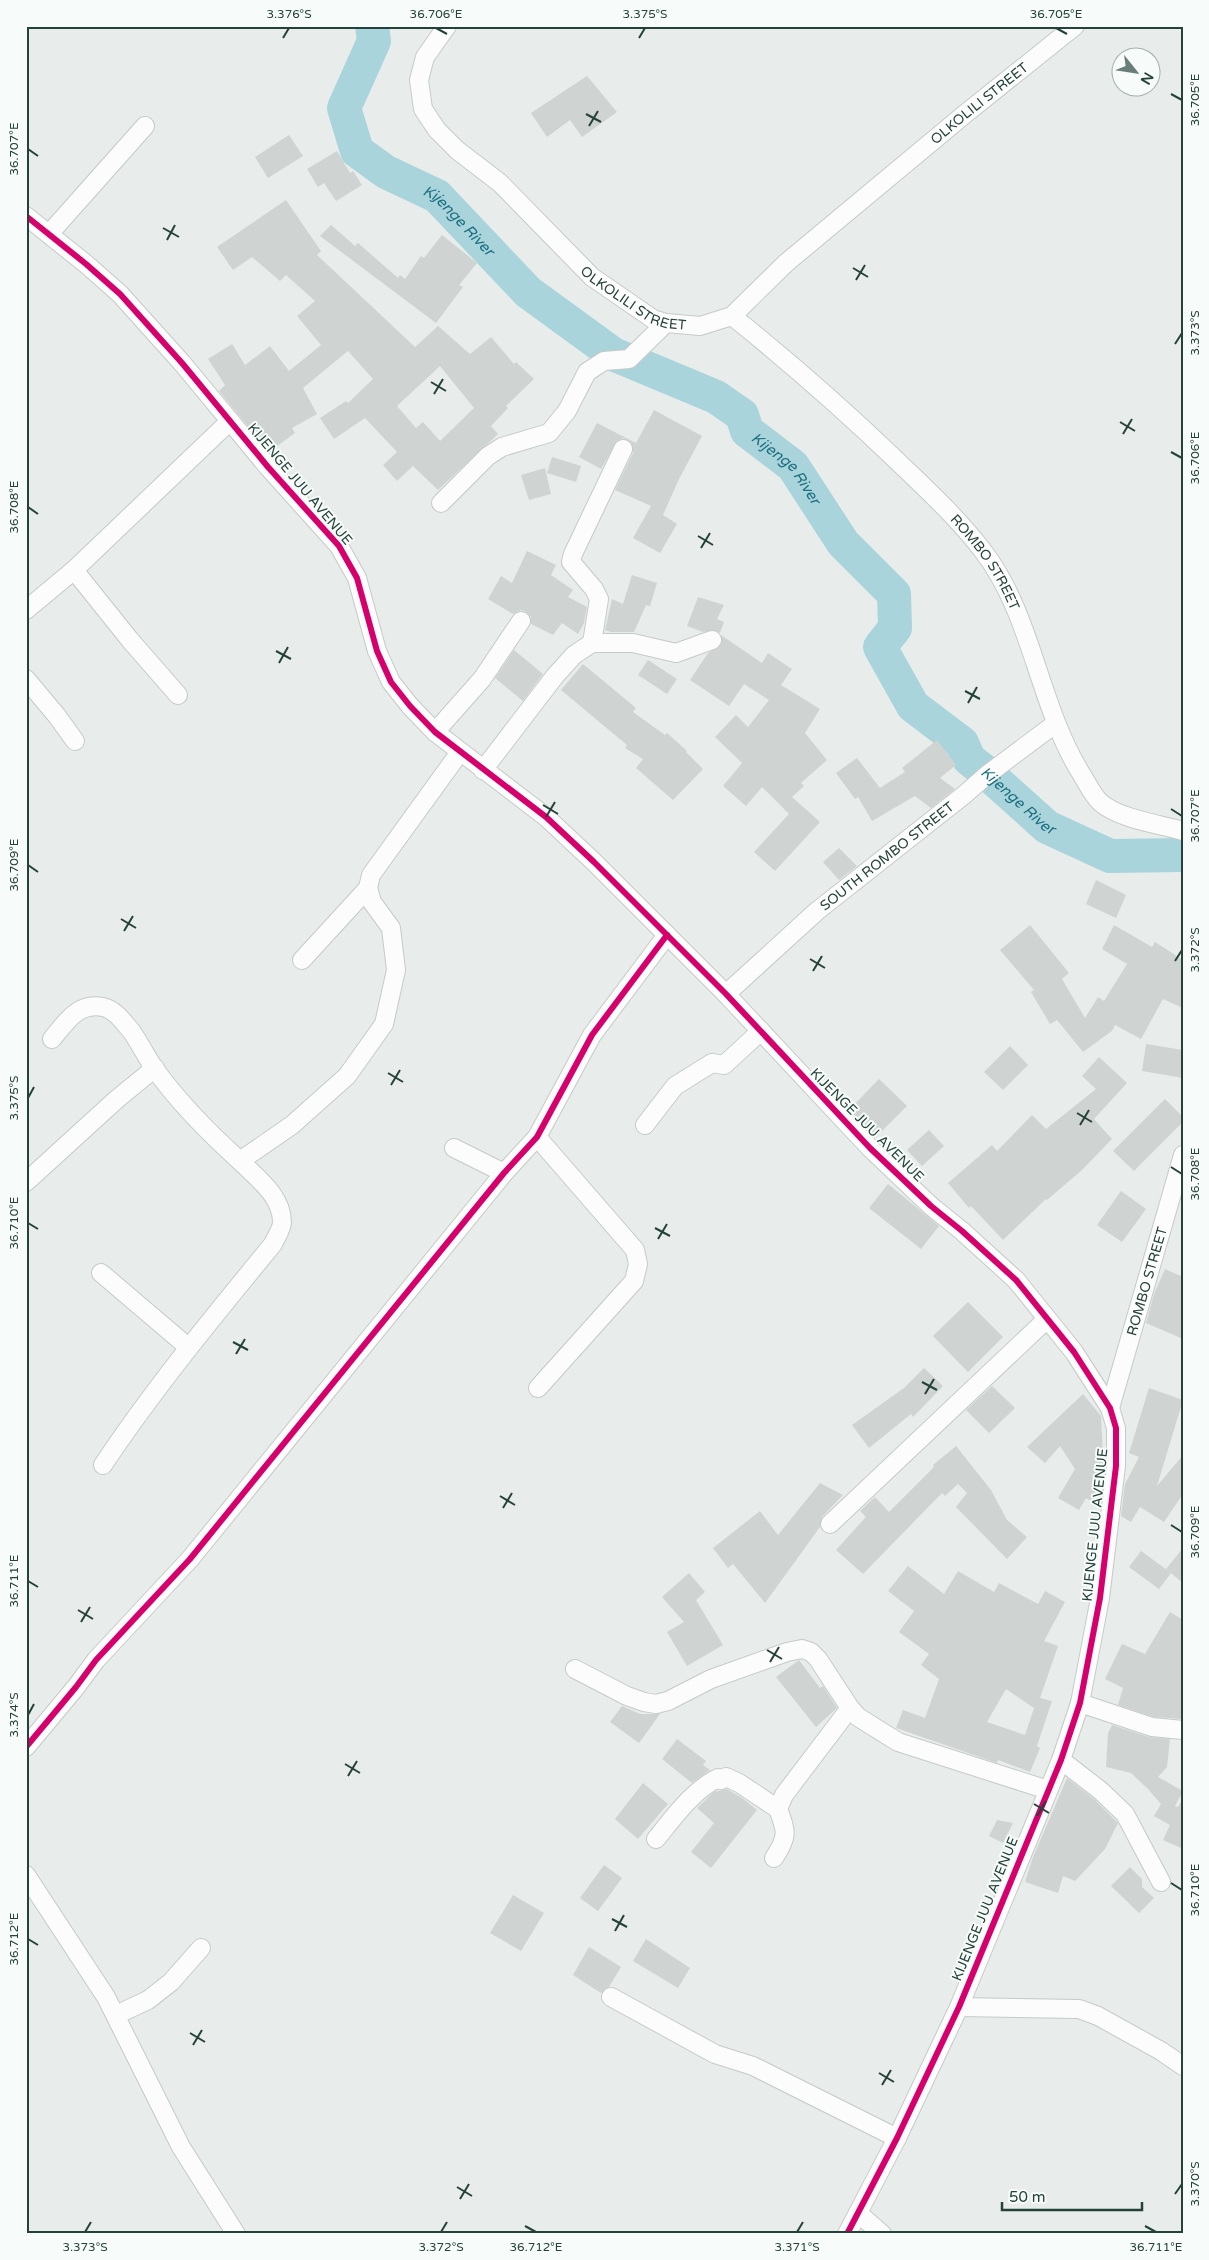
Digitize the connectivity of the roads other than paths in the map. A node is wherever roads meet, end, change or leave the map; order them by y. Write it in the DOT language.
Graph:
graph roads {
  1 [pos="447,26"];
  2 [pos="1075,26"];
  3 [pos="145,126"];
  4 [pos="26,216"];
  5 [pos="49,234"];
  6 [pos="732,316"];
  7 [pos="661,328"];
  8 [pos="230,421"];
  9 [pos="623,449"];
  10 [pos="441,503"];
  11 [pos="74,570"];
  12 [pos="26,610"];
  13 [pos="521,622"];
  14 [pos="712,640"];
  15 [pos="592,643"];
  16 [pos="26,679"];
  17 [pos="178,695"];
  18 [pos="1055,724"];
  19 [pos="435,732"];
  20 [pos="74,741"];
  21 [pos="460,752"];
  22 [pos="483,770"];
  23 [pos="1183,831"];
  24 [pos="368,888"];
  25 [pos="667,935"];
  26 [pos="302,960"];
  27 [pos="726,994"];
  28 [pos="760,1031"];
  29 [pos="52,1039"];
  30 [pos="155,1068"];
  31 [pos="645,1125"];
  32 [pos="537,1137"];
  33 [pos="454,1148"];
  34 [pos="1183,1155"];
  35 [pos="240,1161"];
  36 [pos="504,1173"];
  37 [pos="26,1182"];
  38 [pos="101,1273"];
  39 [pos="1047,1319"];
  40 [pos="188,1347"];
  41 [pos="538,1388"];
  42 [pos="1110,1408"];
  43 [pos="104,1465"];
  44 [pos="830,1524"];
  45 [pos="576,1669"];
  46 [pos="1080,1703"];
  47 [pos="850,1708"];
  48 [pos="1183,1730"];
  49 [pos="26,1747"];
  50 [pos="1061,1760"];
  51 [pos="1048,1790"];
  52 [pos="778,1809"];
  53 [pos="656,1839"];
  54 [pos="774,1858"];
  55 [pos="26,1875"];
  56 [pos="1161,1882"];
  57 [pos="201,1948"];
  58 [pos="611,1997"];
  59 [pos="959,2006"];
  60 [pos="116,2015"];
  61 [pos="1183,2066"];
  62 [pos="897,2138"];
  63 [pos="858,2214"];
  64 [pos="236,2234"];
  65 [pos="847,2234"];
  66 [pos="882,2234"];
  1 -- 7 [label="street, OLKOLILI STREET"];
  2 -- 6 [label="street, OLKOLILI STREET"];
  3 -- 5 [label="street"];
  4 -- 5 [label="street, KIJENGE JUU AVENUE"];
  5 -- 8 [label="street, KIJENGE JUU AVENUE"];
  6 -- 7 [label="street, OLKOLILI STREET"];
  6 -- 18 [label="street, ROMBO STREET"];
  7 -- 10 [label="street"];
  8 -- 11 [label="street"];
  8 -- 19 [label="street, KIJENGE JUU AVENUE"];
  9 -- 15 [label="street"];
  11 -- 12 [label="street"];
  11 -- 17 [label="street"];
  13 -- 19 [label="street"];
  14 -- 15 [label="street"];
  15 -- 22 [label="street"];
  16 -- 20 [label="street"];
  18 -- 23 [label="street, ROMBO STREET"];
  18 -- 27 [label="street, SOUTH ROMBO STREET"];
  19 -- 21 [label="street, KIJENGE JUU AVENUE"];
  21 -- 22 [label="street, KIJENGE JUU AVENUE"];
  21 -- 24 [label="street"];
  22 -- 25 [label="street, KIJENGE JUU AVENUE"];
  24 -- 26 [label="street"];
  24 -- 35 [label="street"];
  25 -- 27 [label="street, KIJENGE JUU AVENUE"];
  25 -- 32 [label="street"];
  27 -- 28 [label="street, KIJENGE JUU AVENUE"];
  28 -- 31 [label="street"];
  28 -- 39 [label="street, KIJENGE JUU AVENUE"];
  29 -- 30 [label="street"];
  30 -- 35 [label="street"];
  30 -- 37 [label="street"];
  32 -- 36 [label="street"];
  32 -- 41 [label="street"];
  33 -- 36 [label="street"];
  34 -- 42 [label="street, ROMBO STREET"];
  35 -- 40 [label="street"];
  36 -- 49 [label="street"];
  38 -- 40 [label="street"];
  39 -- 42 [label="street, KIJENGE JUU AVENUE"];
  39 -- 44 [label="street"];
  40 -- 43 [label="street"];
  42 -- 46 [label="street, KIJENGE JUU AVENUE"];
  45 -- 47 [label="street"];
  46 -- 48 [label="street"];
  46 -- 50 [label="street, KIJENGE JUU AVENUE"];
  47 -- 51 [label="street"];
  47 -- 52 [label="street"];
  50 -- 51 [label="street, KIJENGE JUU AVENUE"];
  50 -- 56 [label="street"];
  51 -- 59 [label="street, KIJENGE JUU AVENUE"];
  52 -- 53 [label="street"];
  52 -- 54 [label="street"];
  55 -- 60 [label="street"];
  57 -- 60 [label="street"];
  58 -- 62 [label="street"];
  59 -- 61 [label="street"];
  59 -- 62 [label="street, KIJENGE JUU AVENUE"];
  60 -- 64 [label="street"];
  62 -- 63 [label="street, KIJENGE JUU AVENUE"];
  63 -- 65 [label="street, KIJENGE JUU AVENUE"];
  63 -- 66 [label="street"];
}
